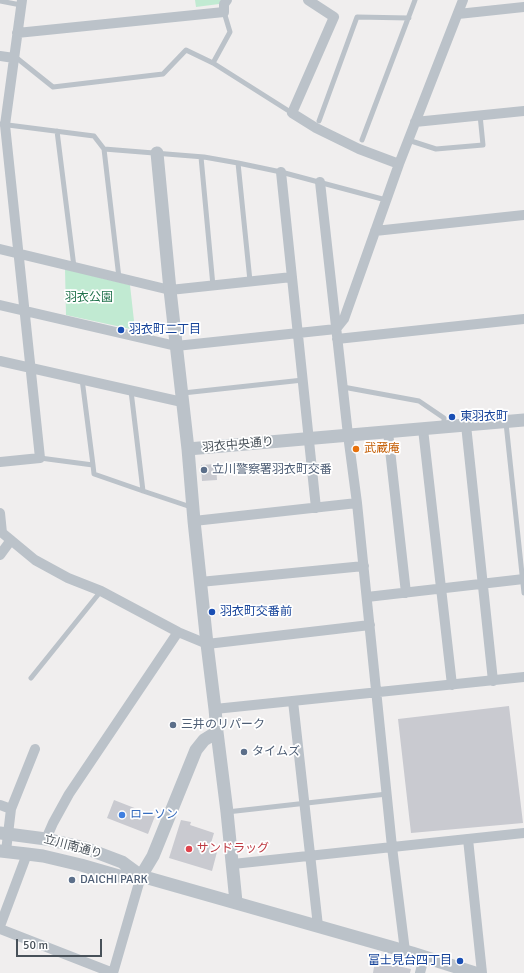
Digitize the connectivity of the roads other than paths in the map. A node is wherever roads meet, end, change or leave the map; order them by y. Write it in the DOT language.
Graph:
graph roads {
  1 [pos="227,0"];
  2 [pos="308,0"];
  3 [pos="415,0"];
  4 [pos="463,0"];
  5 [pos="0,1"];
  6 [pos="22,2"];
  7 [pos="524,7"];
  8 [pos="224,12"];
  9 [pos="458,14"];
  10 [pos="409,18"];
  11 [pos="17,33"];
  12 [pos="0,56"];
  13 [pos="14,58"];
  14 [pos="213,64"];
  15 [pos="524,111"];
  16 [pos="292,113"];
  17 [pos="480,115"];
  18 [pos="319,122"];
  19 [pos="415,122"];
  20 [pos="2,124"];
  21 [pos="57,131"];
  22 [pos="362,140"];
  23 [pos="408,140"];
  24 [pos="104,149"];
  25 [pos="157,153"];
  26 [pos="201,156"];
  27 [pos="238,163"];
  28 [pos="399,164"];
  29 [pos="281,172"];
  30 [pos="320,182"];
  31 [pos="386,200"];
  32 [pos="524,215"];
  33 [pos="375,231"];
  34 [pos="0,249"];
  35 [pos="18,253"];
  36 [pos="74,267"];
  37 [pos="292,277"];
  38 [pos="118,278"];
  39 [pos="250,282"];
  40 [pos="213,286"];
  41 [pos="170,290"];
  42 [pos="0,305"];
  43 [pos="24,311"];
  44 [pos="524,319"];
  45 [pos="298,333"];
  46 [pos="337,334"];
  47 [pos="176,346"];
  48 [pos="0,361"];
  49 [pos="30,367"];
  50 [pos="82,379"];
  51 [pos="303,380"];
  52 [pos="343,387"];
  53 [pos="131,391"];
  54 [pos="182,398"];
  55 [pos="524,420"];
  56 [pos="505,421"];
  57 [pos="466,425"];
  58 [pos="444,427"];
  59 [pos="423,428"];
  60 [pos="388,432"];
  61 [pos="348,435"];
  62 [pos="309,438"];
  63 [pos="188,449"];
  64 [pos="40,458"];
  65 [pos="0,462"];
  66 [pos="93,465"];
  67 [pos="143,491"];
  68 [pos="357,503"];
  69 [pos="193,507"];
  70 [pos="316,508"];
  71 [pos="0,513"];
  72 [pos="194,521"];
  73 [pos="1,532"];
  74 [pos="11,540"];
  75 [pos="0,555"];
  76 [pos="364,566"];
  77 [pos="523,580"];
  78 [pos="200,582"];
  79 [pos="483,584"];
  80 [pos="441,589"];
  81 [pos="101,591"];
  82 [pos="406,593"];
  83 [pos="524,593"];
  84 [pos="367,597"];
  85 [pos="370,625"];
  86 [pos="178,632"];
  87 [pos="207,644"];
  88 [pos="524,677"];
  89 [pos="31,678"];
  90 [pos="494,681"];
  91 [pos="452,685"];
  92 [pos="376,693"];
  93 [pos="293,701"];
  94 [pos="216,709"];
  95 [pos="217,732"];
  96 [pos="35,749"];
  97 [pos="387,794"];
  98 [pos="305,803"];
  99 [pos="0,805"];
  100 [pos="11,809"];
  101 [pos="227,812"];
  102 [pos="524,833"];
  103 [pos="4,834"];
  104 [pos="46,839"];
  105 [pos="468,839"];
  106 [pos="392,847"];
  107 [pos="3,851"];
  108 [pos="27,854"];
  109 [pos="310,856"];
  110 [pos="233,864"];
  111 [pos="141,876"];
  112 [pos="236,902"];
  113 [pos="318,926"];
  114 [pos="0,928"];
  115 [pos="404,951"];
  116 [pos="424,956"];
  117 [pos="113,973"];
  118 [pos="420,973"];
  119 [pos="475,973"];
  120 [pos="482,973"];
  1 -- 8 [label="street"];
  2 -- 16 [label="street"];
  3 -- 10 [label="lane"];
  4 -- 9 [label="street"];
  5 -- 6 [label="lane"];
  6 -- 11 [label="street"];
  7 -- 9 [label="street"];
  8 -- 11 [label="street"];
  8 -- 14 [label="lane"];
  9 -- 19 [label="street"];
  10 -- 18 [label="lane"];
  10 -- 22 [label="lane"];
  11 -- 13 [label="street"];
  12 -- 13 [label="street"];
  13 -- 14 [label="lane"];
  13 -- 20 [label="street"];
  14 -- 16 [label="lane"];
  15 -- 17 [label="street"];
  16 -- 28 [label="street"];
  17 -- 19 [label="street"];
  17 -- 23 [label="lane"];
  19 -- 23 [label="street"];
  20 -- 21 [label="lane"];
  20 -- 35 [label="street"];
  21 -- 24 [label="lane"];
  21 -- 36 [label="lane"];
  23 -- 28 [label="street"];
  24 -- 25 [label="lane"];
  24 -- 38 [label="lane"];
  25 -- 26 [label="lane"];
  25 -- 41 [label="street, 羽衣中央通り"];
  26 -- 27 [label="lane"];
  26 -- 40 [label="lane"];
  27 -- 29 [label="lane"];
  27 -- 39 [label="lane"];
  28 -- 31 [label="street"];
  29 -- 30 [label="lane"];
  29 -- 37 [label="street"];
  30 -- 31 [label="lane"];
  30 -- 46 [label="street"];
  31 -- 33 [label="street"];
  32 -- 33 [label="street"];
  33 -- 46 [label="street"];
  34 -- 35 [label="street"];
  35 -- 36 [label="street"];
  35 -- 43 [label="street"];
  36 -- 38 [label="street"];
  37 -- 39 [label="street"];
  37 -- 45 [label="street"];
  38 -- 41 [label="street"];
  39 -- 40 [label="street"];
  40 -- 41 [label="street"];
  41 -- 47 [label="street, 羽衣中央通り"];
  42 -- 43 [label="street"];
  43 -- 47 [label="street"];
  43 -- 49 [label="street"];
  44 -- 46 [label="street"];
  45 -- 46 [label="street"];
  45 -- 47 [label="street"];
  45 -- 51 [label="street"];
  46 -- 52 [label="street"];
  47 -- 54 [label="street, 羽衣中央通り"];
  48 -- 49 [label="street"];
  49 -- 50 [label="street"];
  49 -- 64 [label="street"];
  50 -- 53 [label="street"];
  50 -- 66 [label="lane"];
  51 -- 54 [label="lane"];
  51 -- 62 [label="street"];
  52 -- 58 [label="lane"];
  52 -- 61 [label="street"];
  53 -- 54 [label="street"];
  53 -- 67 [label="lane"];
  54 -- 63 [label="street, 羽衣中央通り"];
  55 -- 56 [label="street, 羽衣中央通り"];
  56 -- 57 [label="street, 羽衣中央通り"];
  56 -- 77 [label="lane"];
  57 -- 58 [label="street, 羽衣中央通り"];
  57 -- 79 [label="street"];
  58 -- 59 [label="street, 羽衣中央通り"];
  59 -- 60 [label="street, 羽衣中央通り"];
  59 -- 80 [label="street"];
  60 -- 61 [label="street, 羽衣中央通り"];
  60 -- 82 [label="street"];
  61 -- 62 [label="street, 羽衣中央通り"];
  61 -- 68 [label="street"];
  62 -- 63 [label="street, 羽衣中央通り"];
  62 -- 70 [label="street"];
  63 -- 69 [label="street"];
  64 -- 65 [label="street"];
  64 -- 66 [label="lane"];
  66 -- 67 [label="lane"];
  67 -- 69 [label="lane"];
  68 -- 70 [label="street"];
  68 -- 76 [label="street"];
  69 -- 72 [label="street"];
  70 -- 72 [label="street"];
  71 -- 73 [label="street"];
  72 -- 78 [label="street"];
  73 -- 74 [label="street"];
  74 -- 75 [label="street"];
  74 -- 81 [label="street"];
  76 -- 78 [label="street"];
  76 -- 84 [label="street"];
  77 -- 79 [label="street"];
  77 -- 83 [label="lane"];
  78 -- 87 [label="street"];
  79 -- 80 [label="street"];
  79 -- 90 [label="street"];
  80 -- 82 [label="street"];
  80 -- 91 [label="street"];
  81 -- 86 [label="street"];
  81 -- 89 [label="lane"];
  82 -- 84 [label="street"];
  84 -- 85 [label="street"];
  85 -- 87 [label="street"];
  85 -- 92 [label="street"];
  86 -- 87 [label="street"];
  86 -- 104 [label="street"];
  87 -- 94 [label="street"];
  88 -- 90 [label="street"];
  90 -- 91 [label="street"];
  91 -- 92 [label="street"];
  92 -- 93 [label="street"];
  92 -- 97 [label="street"];
  93 -- 94 [label="street"];
  93 -- 98 [label="street"];
  94 -- 95 [label="street"];
  95 -- 101 [label="street"];
  95 -- 111 [label="street"];
  96 -- 100 [label="street"];
  97 -- 98 [label="lane"];
  97 -- 106 [label="street"];
  98 -- 101 [label="lane"];
  98 -- 109 [label="street"];
  99 -- 100 [label="street"];
  100 -- 103 [label="street"];
  101 -- 110 [label="street"];
  102 -- 105 [label="street"];
  103 -- 104 [label="street, 立川南通り"];
  103 -- 107 [label="street"];
  104 -- 111 [label="street, 立川南通り"];
  105 -- 106 [label="street"];
  105 -- 120 [label="street"];
  106 -- 109 [label="street"];
  106 -- 115 [label="street"];
  107 -- 108 [label="street, 立川南通り"];
  108 -- 111 [label="street, 立川南通り"];
  108 -- 114 [label="street"];
  109 -- 110 [label="street"];
  109 -- 113 [label="street"];
  110 -- 112 [label="street"];
  111 -- 112 [label="street, 立川南通り"];
  111 -- 117 [label="street"];
  112 -- 113 [label="street, 立川南通り"];
  113 -- 115 [label="street, 立川南通り"];
  114 -- 117 [label="street"];
  115 -- 116 [label="street, 立川南通り"];
  116 -- 118 [label="street"];
  116 -- 119 [label="street, 立川南通り"];
}
